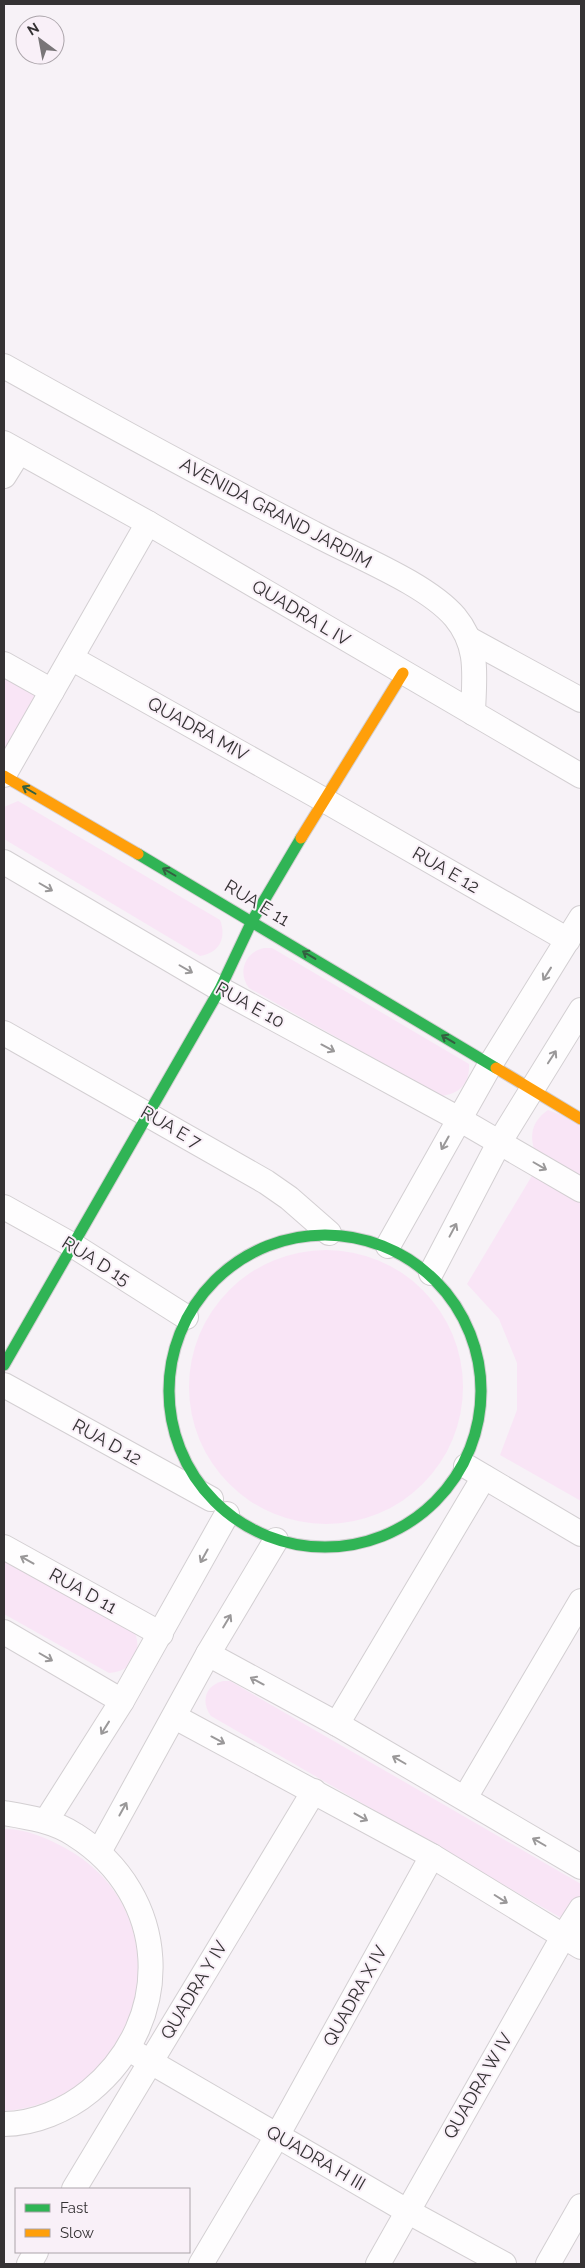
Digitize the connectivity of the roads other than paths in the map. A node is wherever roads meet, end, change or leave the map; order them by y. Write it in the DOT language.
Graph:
graph roads {
  1 [pos="4,366"];
  2 [pos="11,447"];
  3 [pos="4,476"];
  4 [pos="148,523"];
  5 [pos="469,639"];
  6 [pos="71,658"];
  7 [pos="4,664"];
  8 [pos="403,673"];
  9 [pos="52,691"];
  10 [pos="581,700"];
  11 [pos="473,713"];
  12 [pos="4,775"];
  13 [pos="581,776"];
  14 [pos="324,800"];
  15 [pos="4,862"];
  16 [pos="581,918"];
  17 [pos="252,921"];
  18 [pos="568,940"];
  19 [pos="220,989"];
  20 [pos="581,1010"];
  21 [pos="4,1033"];
  22 [pos="490,1065"];
  23 [pos="530,1090"];
  24 [pos="150,1115"];
  25 [pos="459,1119"];
  26 [pos="581,1119"];
  27 [pos="499,1143"];
  28 [pos="581,1190"];
  29 [pos="4,1208"];
  30 [pos="329,1233"];
  31 [pos="74,1246"];
  32 [pos="388,1246"];
  33 [pos="430,1274"];
  34 [pos="186,1317"];
  35 [pos="4,1366"];
  36 [pos="4,1385"];
  37 [pos="475,1471"];
  38 [pos="219,1506"];
  39 [pos="581,1534"];
  40 [pos="276,1540"];
  41 [pos="4,1547"];
  42 [pos="581,1601"];
  43 [pos="4,1632"];
  44 [pos="162,1634"];
  45 [pos="208,1654"];
  46 [pos="122,1701"];
  47 [pos="175,1716"];
  48 [pos="337,1724"];
  49 [pos="314,1791"];
  50 [pos="465,1798"];
  51 [pos="4,1812"];
  52 [pos="46,1821"];
  53 [pos="99,1852"];
  54 [pos="432,1856"];
  55 [pos="581,1867"];
  56 [pos="581,1910"];
  57 [pos="572,1942"];
  58 [pos="130,2048"];
  59 [pos="150,2063"];
  60 [pos="4,2124"];
  61 [pos="277,2136"];
  62 [pos="75,2188"];
  63 [pos="581,2206"];
  64 [pos="407,2211"];
  65 [pos="35,2253"];
  66 [pos="28,2264"];
  67 [pos="201,2264"];
  68 [pos="378,2264"];
  69 [pos="504,2264"];
  70 [pos="548,2264"];
  1 -- 5 [label="street, AVENIDA GRAND JARDIM"];
  2 -- 3 [label="street"];
  2 -- 4 [label="street, QUADRA L IV"];
  4 -- 6 [label="street"];
  4 -- 8 [label="street, QUADRA L IV"];
  5 -- 10 [label="street"];
  5 -- 11 [label="street, AVENIDA GRAND JARDIM"];
  6 -- 9 [label="street"];
  6 -- 14 [label="street, QUADRA MIV"];
  7 -- 9 [label="street"];
  8 -- 11 [label="street, QUADRA L IV"];
  8 -- 14 [label="street"];
  9 -- 12 [label="street"];
  11 -- 13 [label="street, QUADRA L IV"];
  17 -- 12 [label="street, RUA E 11, one-way"];
  14 -- 17 [label="street"];
  14 -- 18 [label="street, RUA E 12"];
  15 -- 19 [label="street, RUA E 10, one-way"];
  16 -- 18 [label="street"];
  17 -- 19 [label="street"];
  22 -- 17 [label="street, RUA E 11, one-way"];
  18 -- 22 [label="street, one-way"];
  19 -- 24 [label="street"];
  19 -- 25 [label="street, RUA E 10, one-way"];
  23 -- 20 [label="street, one-way"];
  21 -- 24 [label="street, RUA E 7"];
  22 -- 23 [label="street, RUA E 11"];
  22 -- 25 [label="street"];
  23 -- 26 [label="street, RUA E 11"];
  23 -- 27 [label="street"];
  24 -- 30 [label="street, RUA E 7"];
  24 -- 31 [label="street"];
  25 -- 27 [label="street, RUA E 10"];
  25 -- 32 [label="street, one-way"];
  27 -- 28 [label="street, RUA E 10, one-way"];
  33 -- 27 [label="street, one-way"];
  29 -- 31 [label="street, RUA D 15"];
  30 -- 32 [label="street"];
  30 -- 34 [label="street"];
  31 -- 34 [label="street, RUA D 15"];
  31 -- 35 [label="street"];
  32 -- 33 [label="street"];
  33 -- 37 [label="street"];
  34 -- 38 [label="street"];
  36 -- 38 [label="street, RUA D 12"];
  37 -- 39 [label="street"];
  37 -- 40 [label="street"];
  37 -- 48 [label="street"];
  38 -- 40 [label="street"];
  38 -- 44 [label="street, one-way"];
  45 -- 40 [label="street, one-way"];
  44 -- 41 [label="street, RUA D 11, one-way"];
  42 -- 50 [label="street"];
  43 -- 46 [label="street, one-way"];
  44 -- 46 [label="street"];
  45 -- 47 [label="street"];
  48 -- 45 [label="street, one-way"];
  46 -- 52 [label="street, one-way"];
  47 -- 49 [label="street, one-way"];
  53 -- 47 [label="street, one-way"];
  50 -- 48 [label="street, one-way"];
  49 -- 54 [label="street, one-way"];
  49 -- 59 [label="street, QUADRA Y IV"];
  55 -- 50 [label="street, one-way"];
  51 -- 52 [label="street"];
  52 -- 53 [label="street"];
  53 -- 58 [label="street"];
  54 -- 57 [label="street, one-way"];
  54 -- 61 [label="street, QUADRA X IV"];
  56 -- 57 [label="street, QUADRA W IV"];
  57 -- 64 [label="street, QUADRA W IV"];
  58 -- 59 [label="street, QUADRA H III"];
  58 -- 60 [label="street"];
  59 -- 61 [label="street, QUADRA H III"];
  59 -- 62 [label="street, QUADRA Y IV"];
  61 -- 64 [label="street, QUADRA H III"];
  61 -- 67 [label="street, QUADRA X IV"];
  63 -- 70 [label="street"];
  64 -- 68 [label="street, QUADRA W IV"];
  64 -- 69 [label="street, QUADRA H III"];
  65 -- 66 [label="street"];
}
